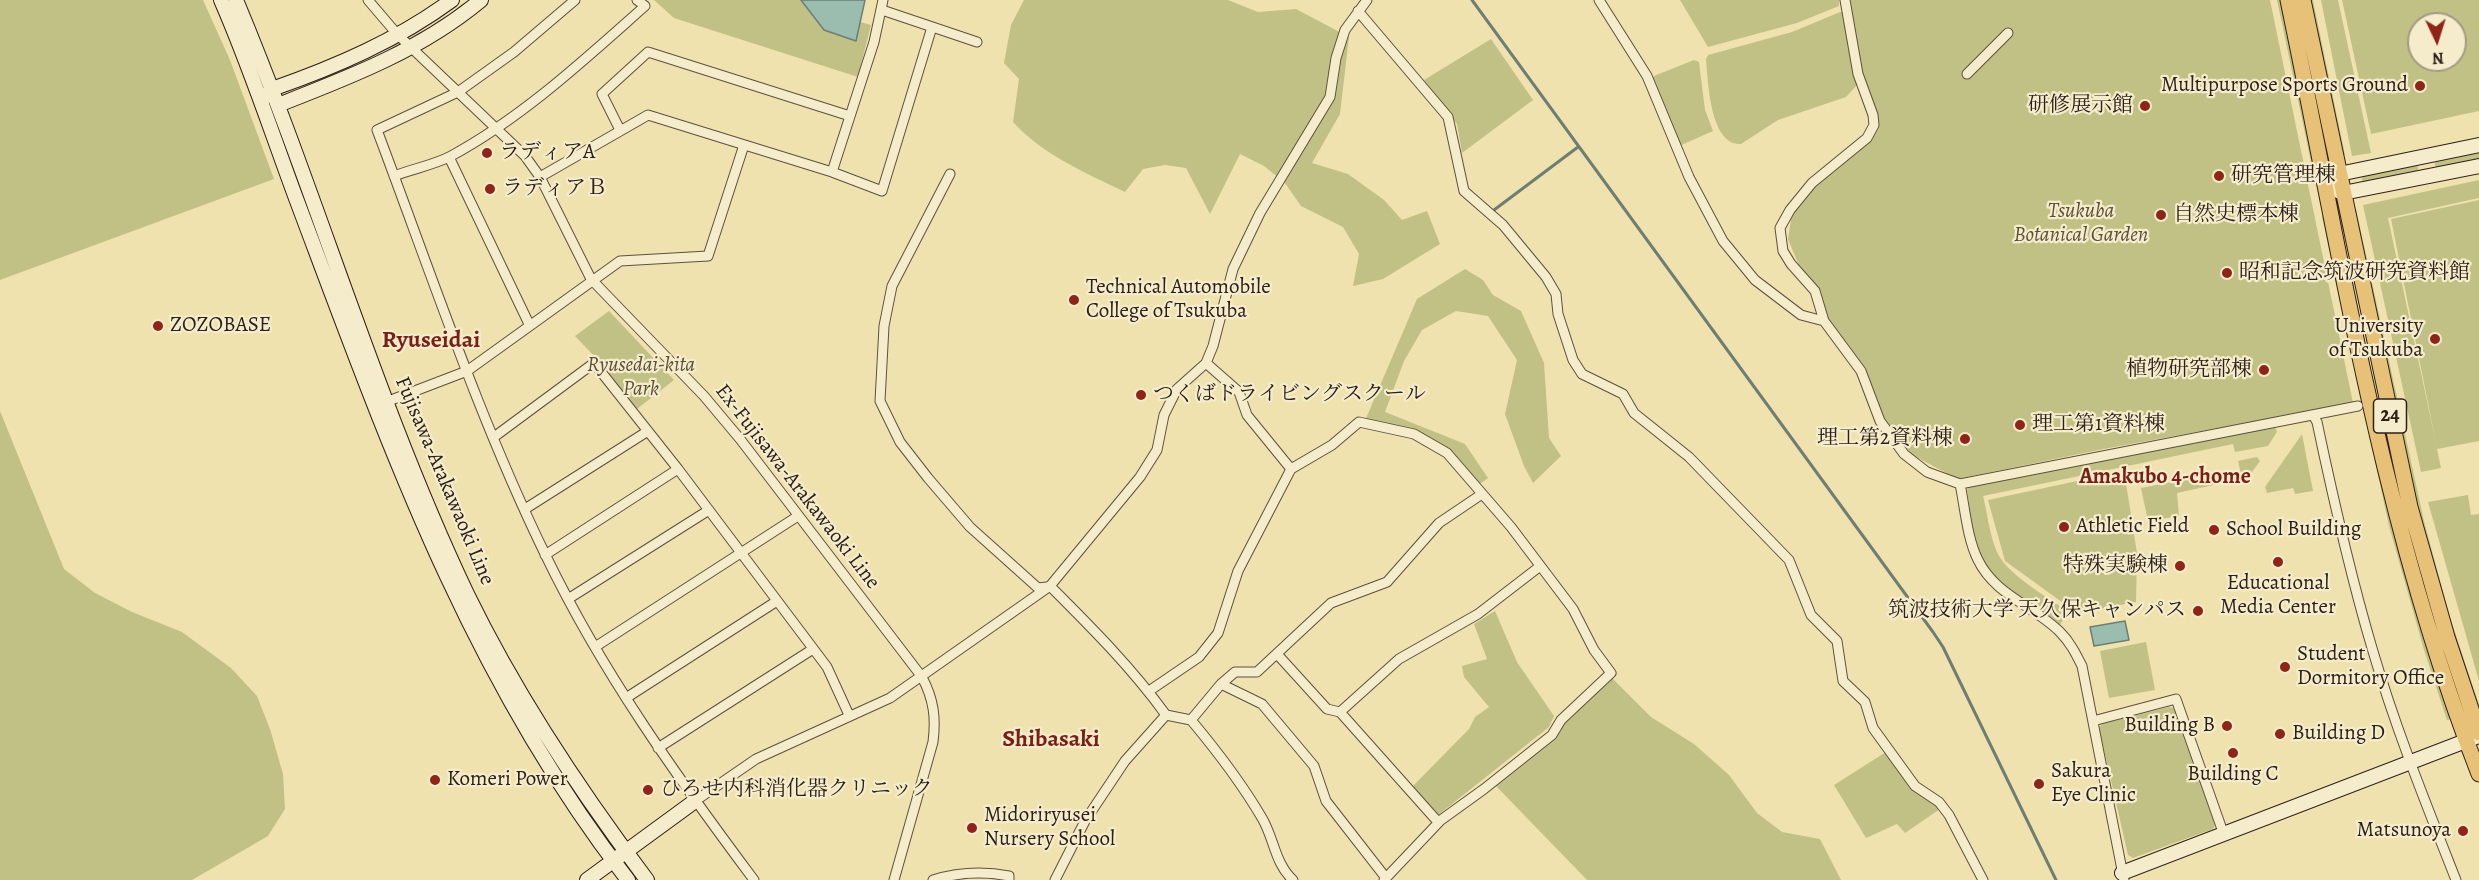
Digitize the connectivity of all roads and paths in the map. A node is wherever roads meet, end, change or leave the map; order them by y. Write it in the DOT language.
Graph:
graph roads {
  1 [pos="221,0"];
  2 [pos="236,0"];
  3 [pos="368,0"];
  4 [pos="452,0"];
  5 [pos="482,0"];
  6 [pos="574,0"];
  7 [pos="637,0"];
  8 [pos="1367,0"];
  9 [pos="1599,0"];
  10 [pos="1845,0"];
  11 [pos="2288,0"];
  12 [pos="2303,0"];
  13 [pos="883,5"];
  14 [pos="1358,10"];
  15 [pos="932,27"];
  16 [pos="2008,33"];
  17 [pos="397,34"];
  18 [pos="977,42"];
  19 [pos="411,48"];
  20 [pos="1967,74"];
  21 [pos="272,89"];
  22 [pos="458,92"];
  23 [pos="261,102"];
  24 [pos="278,105"];
  25 [pos="850,116"];
  26 [pos="496,128"];
  27 [pos="620,130"];
  28 [pos="744,145"];
  29 [pos="2479,145"];
  30 [pos="2425,156"];
  31 [pos="449,157"];
  32 [pos="2479,166"];
  33 [pos="832,172"];
  34 [pos="950,174"];
  35 [pos="2339,174"];
  36 [pos="394,176"];
  37 [pos="540,177"];
  38 [pos="2428,177"];
  39 [pos="2326,186"];
  40 [pos="2343,193"];
  41 [pos="591,279"];
  42 [pos="1824,321"];
  43 [pos="529,324"];
  44 [pos="1206,363"];
  45 [pos="467,371"];
  46 [pos="386,402"];
  47 [pos="2358,406"];
  48 [pos="2313,415"];
  49 [pos="648,431"];
  50 [pos="494,437"];
  51 [pos="678,469"];
  52 [pos="1291,469"];
  53 [pos="1960,484"];
  54 [pos="1482,494"];
  55 [pos="525,509"];
  56 [pos="708,510"];
  57 [pos="798,516"];
  58 [pos="740,554"];
  59 [pos="545,555"];
  60 [pos="1539,567"];
  61 [pos="1050,586"];
  62 [pos="568,599"];
  63 [pos="777,601"];
  64 [pos="595,647"];
  65 [pos="813,649"];
  66 [pos="1277,654"];
  67 [pos="922,677"];
  68 [pos="1221,684"];
  69 [pos="1149,691"];
  70 [pos="626,698"];
  71 [pos="1340,712"];
  72 [pos="849,715"];
  73 [pos="1166,715"];
  74 [pos="1191,720"];
  75 [pos="2093,721"];
  76 [pos="2475,736"];
  77 [pos="658,748"];
  78 [pos="2410,762"];
  79 [pos="2479,774"];
  80 [pos="695,801"];
  81 [pos="1438,822"];
  82 [pos="2224,835"];
  83 [pos="626,852"];
  84 [pos="614,861"];
  85 [pos="2123,877"];
  86 [pos="1385,879"];
  87 [pos="587,880"];
  88 [pos="628,880"];
  89 [pos="648,880"];
  90 [pos="754,880"];
  91 [pos="894,880"];
  92 [pos="933,880"];
  93 [pos="1009,880"];
  94 [pos="1055,880"];
  95 [pos="1293,880"];
  96 [pos="1983,880"];
  97 [pos="2456,880"];
  1 -- 23 [label="main road, Fujisawa-Arakawaoki Line"];
  2 -- 21 [label="main road, Fujisawa-Arakawaoki Line"];
  3 -- 17 [label="street, Ex-Fujisawa-Arakawaoki Line"];
  4 -- 17 [label="main road"];
  5 -- 19 [label="main road"];
  6 -- 22 [label="street"];
  7 -- 26 [label="street"];
  8 -- 14 [label="street"];
  9 -- 42 [label="street"];
  10 -- 42 [label="street"];
  11 -- 39 [label="main road, 24"];
  12 -- 35 [label="main road, 24"];
  13 -- 15 [label="street"];
  13 -- 25 [label="street"];
  14 -- 44 [label="street"];
  14 -- 96 [label="street"];
  15 -- 18 [label="street"];
  15 -- 33 [label="street"];
  16 -- 20 [label="street"];
  17 -- 19 [label="street, Ex-Fujisawa-Arakawaoki Line"];
  17 -- 21 [label="main road"];
  19 -- 22 [label="street, Ex-Fujisawa-Arakawaoki Line"];
  19 -- 24 [label="main road"];
  21 -- 23 [label="main road"];
  21 -- 24 [label="main road, Fujisawa-Arakawaoki Line"];
  22 -- 26 [label="street, Ex-Fujisawa-Arakawaoki Line"];
  22 -- 36 [label="street"];
  23 -- 24 [label="main road"];
  23 -- 84 [label="main road, Fujisawa-Arakawaoki Line"];
  24 -- 46 [label="main road, Fujisawa-Arakawaoki Line"];
  25 -- 27 [label="street"];
  25 -- 33 [label="street"];
  26 -- 31 [label="street"];
  26 -- 37 [label="street, Ex-Fujisawa-Arakawaoki Line"];
  27 -- 28 [label="street"];
  27 -- 37 [label="street"];
  28 -- 33 [label="street"];
  28 -- 41 [label="street"];
  29 -- 30 [label="main road"];
  30 -- 35 [label="main road"];
  30 -- 38 [label="main road"];
  31 -- 36 [label="street"];
  31 -- 43 [label="street"];
  32 -- 38 [label="main road"];
  34 -- 61 [label="street"];
  35 -- 39 [label="main road"];
  35 -- 40 [label="main road, 24"];
  36 -- 45 [label="street"];
  37 -- 41 [label="street, Ex-Fujisawa-Arakawaoki Line"];
  38 -- 40 [label="main road"];
  39 -- 40 [label="main road"];
  39 -- 76 [label="main road, 24"];
  40 -- 76 [label="main road, 24"];
  41 -- 43 [label="street"];
  41 -- 57 [label="street, Ex-Fujisawa-Arakawaoki Line"];
  42 -- 53 [label="street"];
  43 -- 45 [label="street"];
  44 -- 52 [label="street"];
  44 -- 61 [label="street"];
  45 -- 46 [label="street"];
  45 -- 50 [label="street"];
  46 -- 83 [label="main road, Fujisawa-Arakawaoki Line"];
  47 -- 48 [label="street"];
  48 -- 53 [label="street"];
  48 -- 78 [label="street"];
  49 -- 50 [label="street"];
  49 -- 51 [label="street"];
  49 -- 55 [label="street"];
  50 -- 55 [label="street"];
  51 -- 56 [label="street"];
  51 -- 59 [label="street"];
  52 -- 54 [label="street"];
  52 -- 69 [label="street"];
  53 -- 75 [label="street"];
  54 -- 60 [label="street"];
  54 -- 66 [label="street"];
  55 -- 59 [label="street"];
  56 -- 58 [label="street"];
  56 -- 62 [label="street"];
  57 -- 58 [label="street"];
  57 -- 67 [label="street, Ex-Fujisawa-Arakawaoki Line"];
  58 -- 63 [label="street"];
  58 -- 64 [label="street"];
  59 -- 62 [label="street"];
  60 -- 71 [label="street"];
  60 -- 81 [label="street"];
  61 -- 67 [label="street"];
  61 -- 69 [label="street"];
  62 -- 64 [label="street"];
  63 -- 65 [label="street"];
  63 -- 70 [label="street"];
  64 -- 70 [label="street"];
  65 -- 72 [label="street"];
  65 -- 77 [label="street"];
  66 -- 68 [label="street"];
  66 -- 71 [label="street"];
  67 -- 72 [label="street"];
  67 -- 91 [label="street, Ex-Fujisawa-Arakawaoki Line"];
  68 -- 74 [label="street"];
  68 -- 86 [label="street"];
  69 -- 73 [label="street"];
  70 -- 77 [label="street"];
  71 -- 81 [label="street"];
  72 -- 80 [label="street"];
  73 -- 74 [label="street"];
  73 -- 94 [label="street"];
  74 -- 95 [label="street"];
  75 -- 82 [label="street"];
  75 -- 85 [label="street"];
  76 -- 78 [label="main road"];
  76 -- 79 [label="main road, 24"];
  77 -- 80 [label="street"];
  78 -- 82 [label="main road"];
  78 -- 97 [label="street"];
  80 -- 83 [label="main road"];
  80 -- 90 [label="street"];
  81 -- 86 [label="street"];
  82 -- 85 [label="main road"];
  83 -- 84 [label="main road"];
  83 -- 89 [label="main road, Fujisawa-Arakawaoki Line"];
  84 -- 87 [label="main road"];
  84 -- 88 [label="main road, Fujisawa-Arakawaoki Line"];
  92 -- 93 [label="street"];
}
